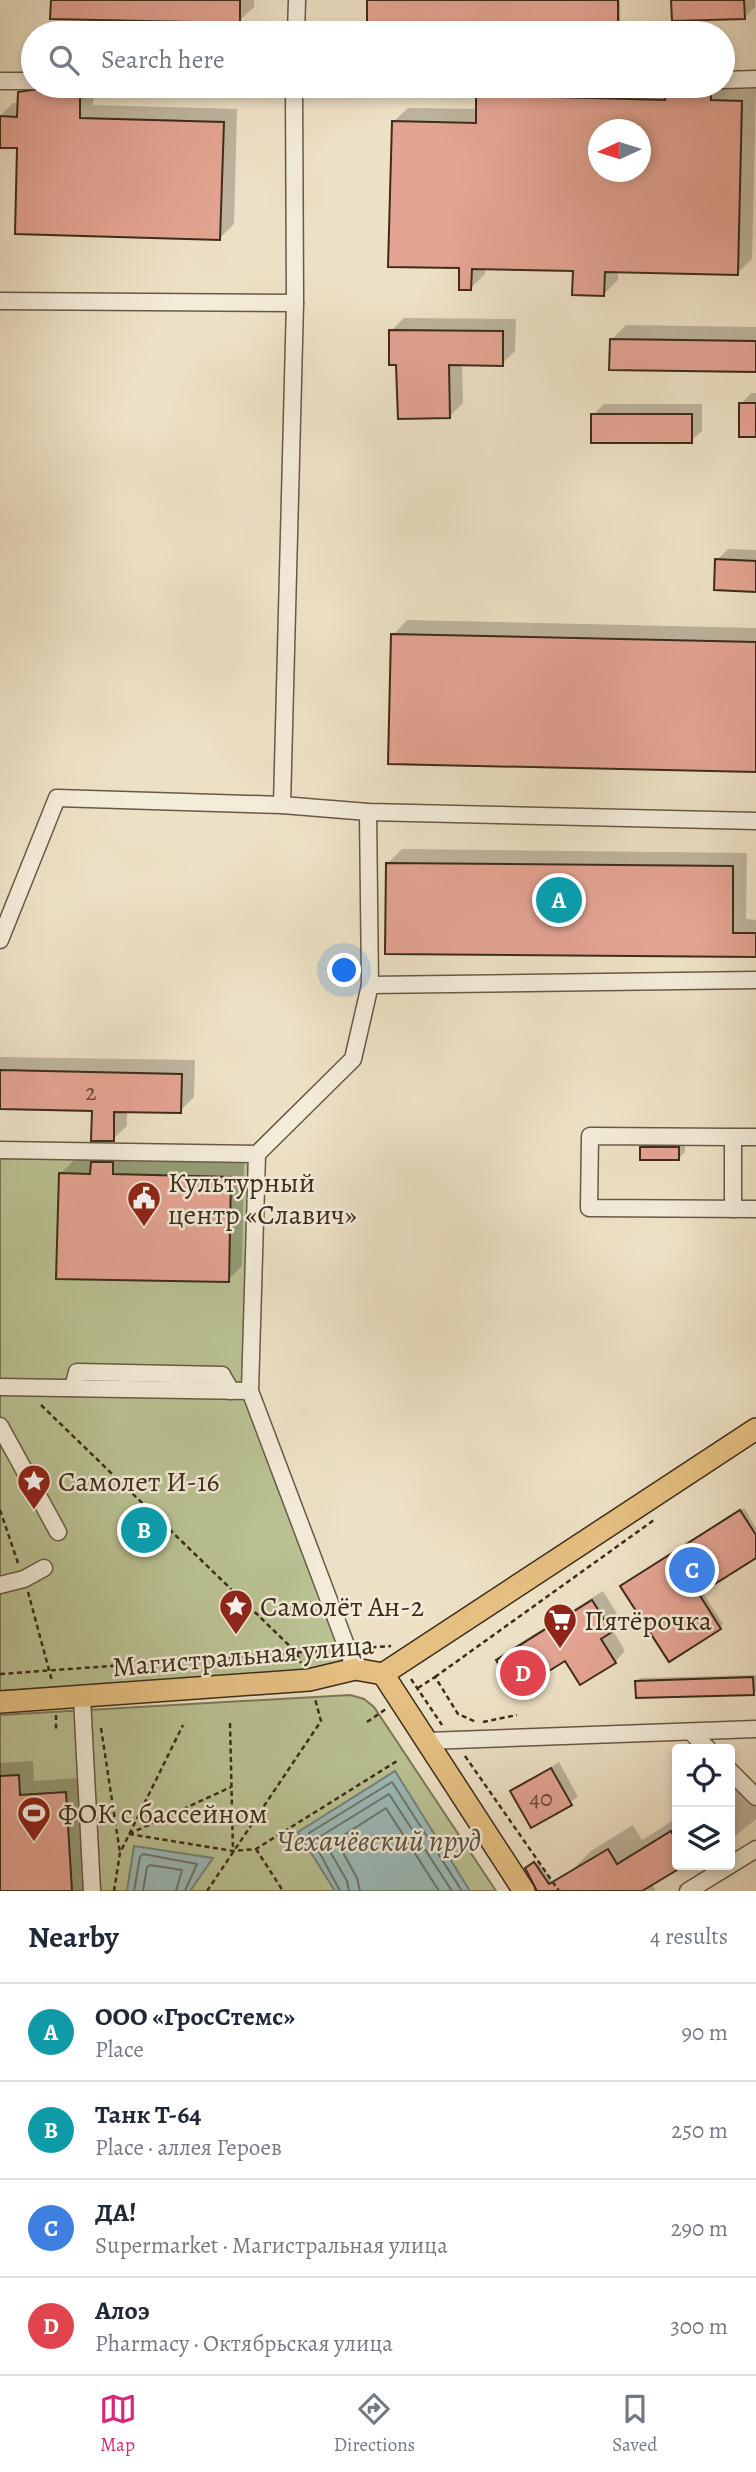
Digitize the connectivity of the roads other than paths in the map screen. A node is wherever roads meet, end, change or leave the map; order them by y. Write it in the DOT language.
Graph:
graph roads {
  1 [pos="297,0"];
  2 [pos="296,21"];
  3 [pos="756,79"];
  4 [pos="735,80"];
  5 [pos="0,81"];
  6 [pos="21,81"];
  7 [pos="294,98"];
  8 [pos="0,301"];
  9 [pos="295,303"];
  10 [pos="282,805"];
  11 [pos="368,812"];
  12 [pos="756,821"];
  13 [pos="0,940"];
  14 [pos="756,980"];
  15 [pos="370,985"];
  16 [pos="733,1137"];
  17 [pos="756,1137"];
  18 [pos="0,1150"];
  19 [pos="257,1154"];
  20 [pos="733,1209"];
  21 [pos="756,1209"];
  22 [pos="0,1387"];
  23 [pos="250,1391"];
  24 [pos="0,1426"];
  25 [pos="756,1429"];
  26 [pos="58,1532"];
  27 [pos="44,1568"];
  28 [pos="0,1585"];
  29 [pos="351,1659"];
  30 [pos="383,1674"];
  31 [pos="82,1698"];
  32 [pos="0,1702"];
  33 [pos="756,1729"];
  34 [pos="691,1732"];
  35 [pos="427,1741"];
  36 [pos="703,1744"];
  37 [pos="735,1776"];
  38 [pos="756,1797"];
  39 [pos="756,1849"];
  40 [pos="92,1891"];
  41 [pos="524,1891"];
  42 [pos="688,1891"];
  1 -- 2 [label="street"];
  3 -- 4 [label="street"];
  5 -- 6 [label="street"];
  7 -- 9 [label="street"];
  8 -- 9 [label="street"];
  9 -- 10 [label="street"];
  10 -- 11 [label="street"];
  10 -- 13 [label="street"];
  11 -- 12 [label="street"];
  11 -- 15 [label="street"];
  14 -- 15 [label="street"];
  15 -- 19 [label="street"];
  16 -- 17 [label="street"];
  16 -- 20 [label="street"];
  16 -- 20 [label="street"];
  18 -- 19 [label="street"];
  19 -- 23 [label="street"];
  20 -- 21 [label="street"];
  22 -- 23 [label="street"];
  23 -- 29 [label="street"];
  24 -- 26 [label="street"];
  25 -- 30 [label="main road, Магистральная улица"];
  27 -- 28 [label="street"];
  29 -- 30 [label="main road, Магистральная улица"];
  29 -- 31 [label="main road, Магистральная улица"];
  30 -- 35 [label="main road"];
  31 -- 32 [label="main road, Магистральная улица"];
  31 -- 40 [label="street"];
  33 -- 34 [label="street"];
  34 -- 35 [label="street"];
  34 -- 36 [label="street"];
  35 -- 41 [label="main road"];
  37 -- 38 [label="street"];
  39 -- 42 [label="street"];
}
